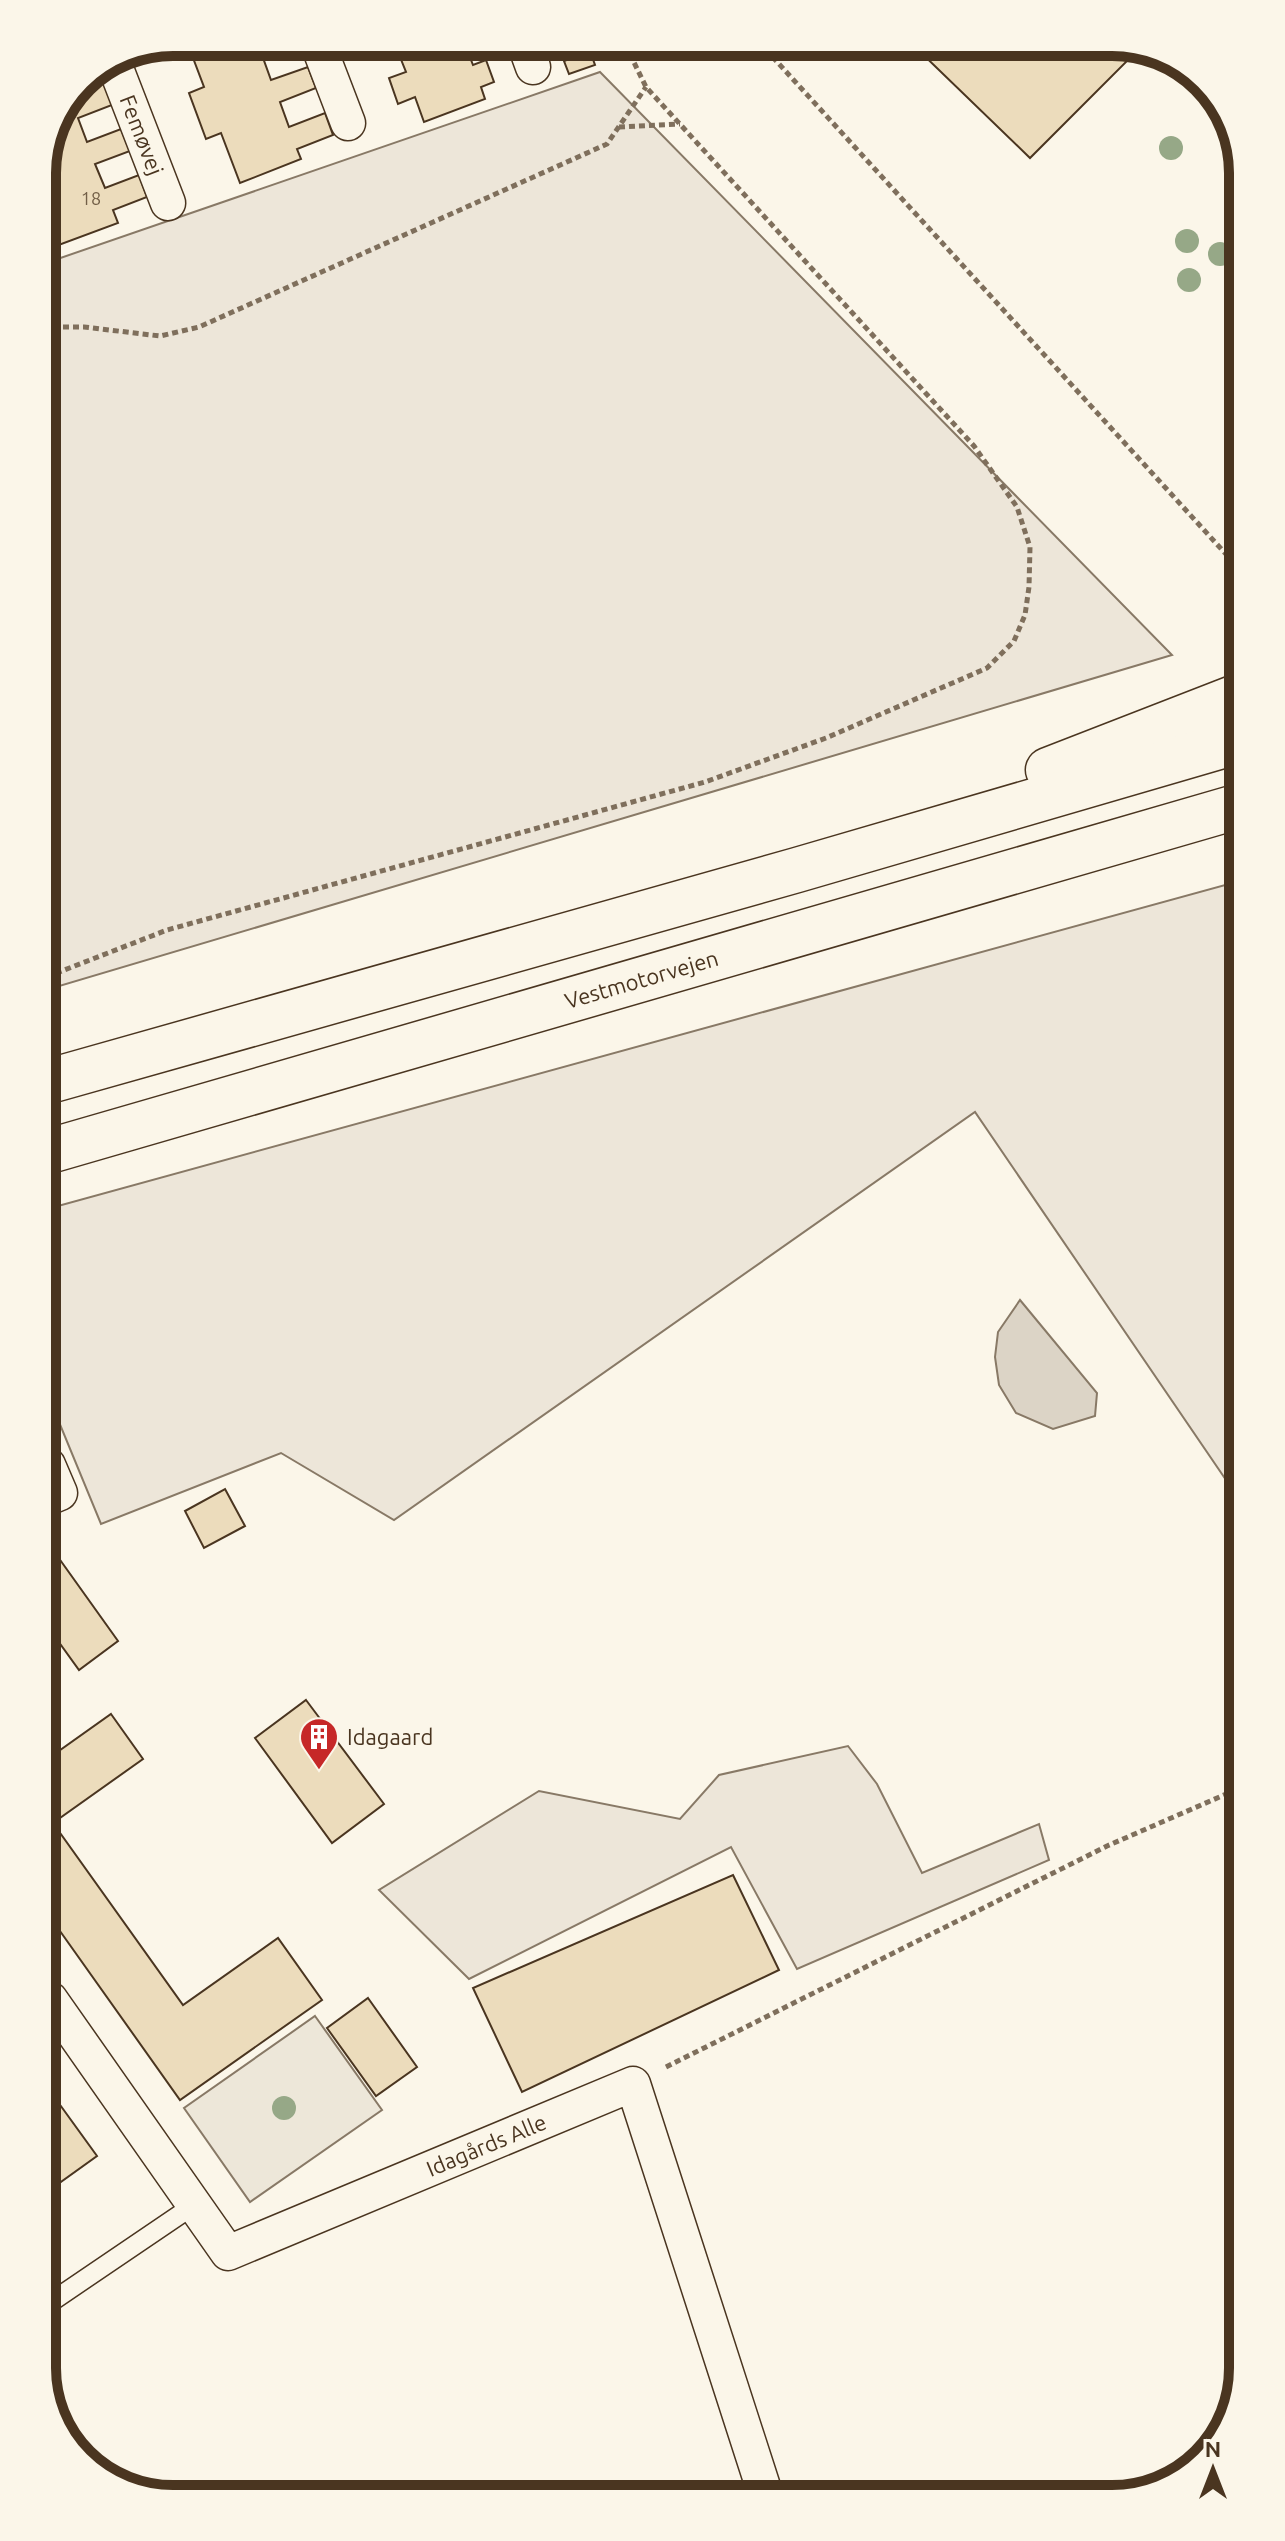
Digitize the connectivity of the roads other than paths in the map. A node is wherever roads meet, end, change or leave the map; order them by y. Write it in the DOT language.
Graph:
graph roads {
  1 [pos="322,56"];
  2 [pos="117,71"];
  3 [pos="348,123"];
  4 [pos="168,203"];
  5 [pos="1229,700"];
  6 [pos="1229,744"];
  7 [pos="1229,809"];
  8 [pos="797,870"];
  9 [pos="56,1079"];
  10 [pos="56,1149"];
  11 [pos="56,2008"];
  12 [pos="194,2205"];
  13 [pos="56,2299"];
  14 [pos="762,2485"];
  1 -- 3 [label="street"];
  2 -- 4 [label="street, Femøvej"];
  5 -- 8 [label="highway"];
  6 -- 8 [label="highway"];
  7 -- 10 [label="highway, Vestmotorvejen"];
  8 -- 9 [label="highway"];
  11 -- 12 [label="street, Idagårds Alle"];
  12 -- 13 [label="lane"];
  12 -- 14 [label="street, Idagårds Alle"];
}
